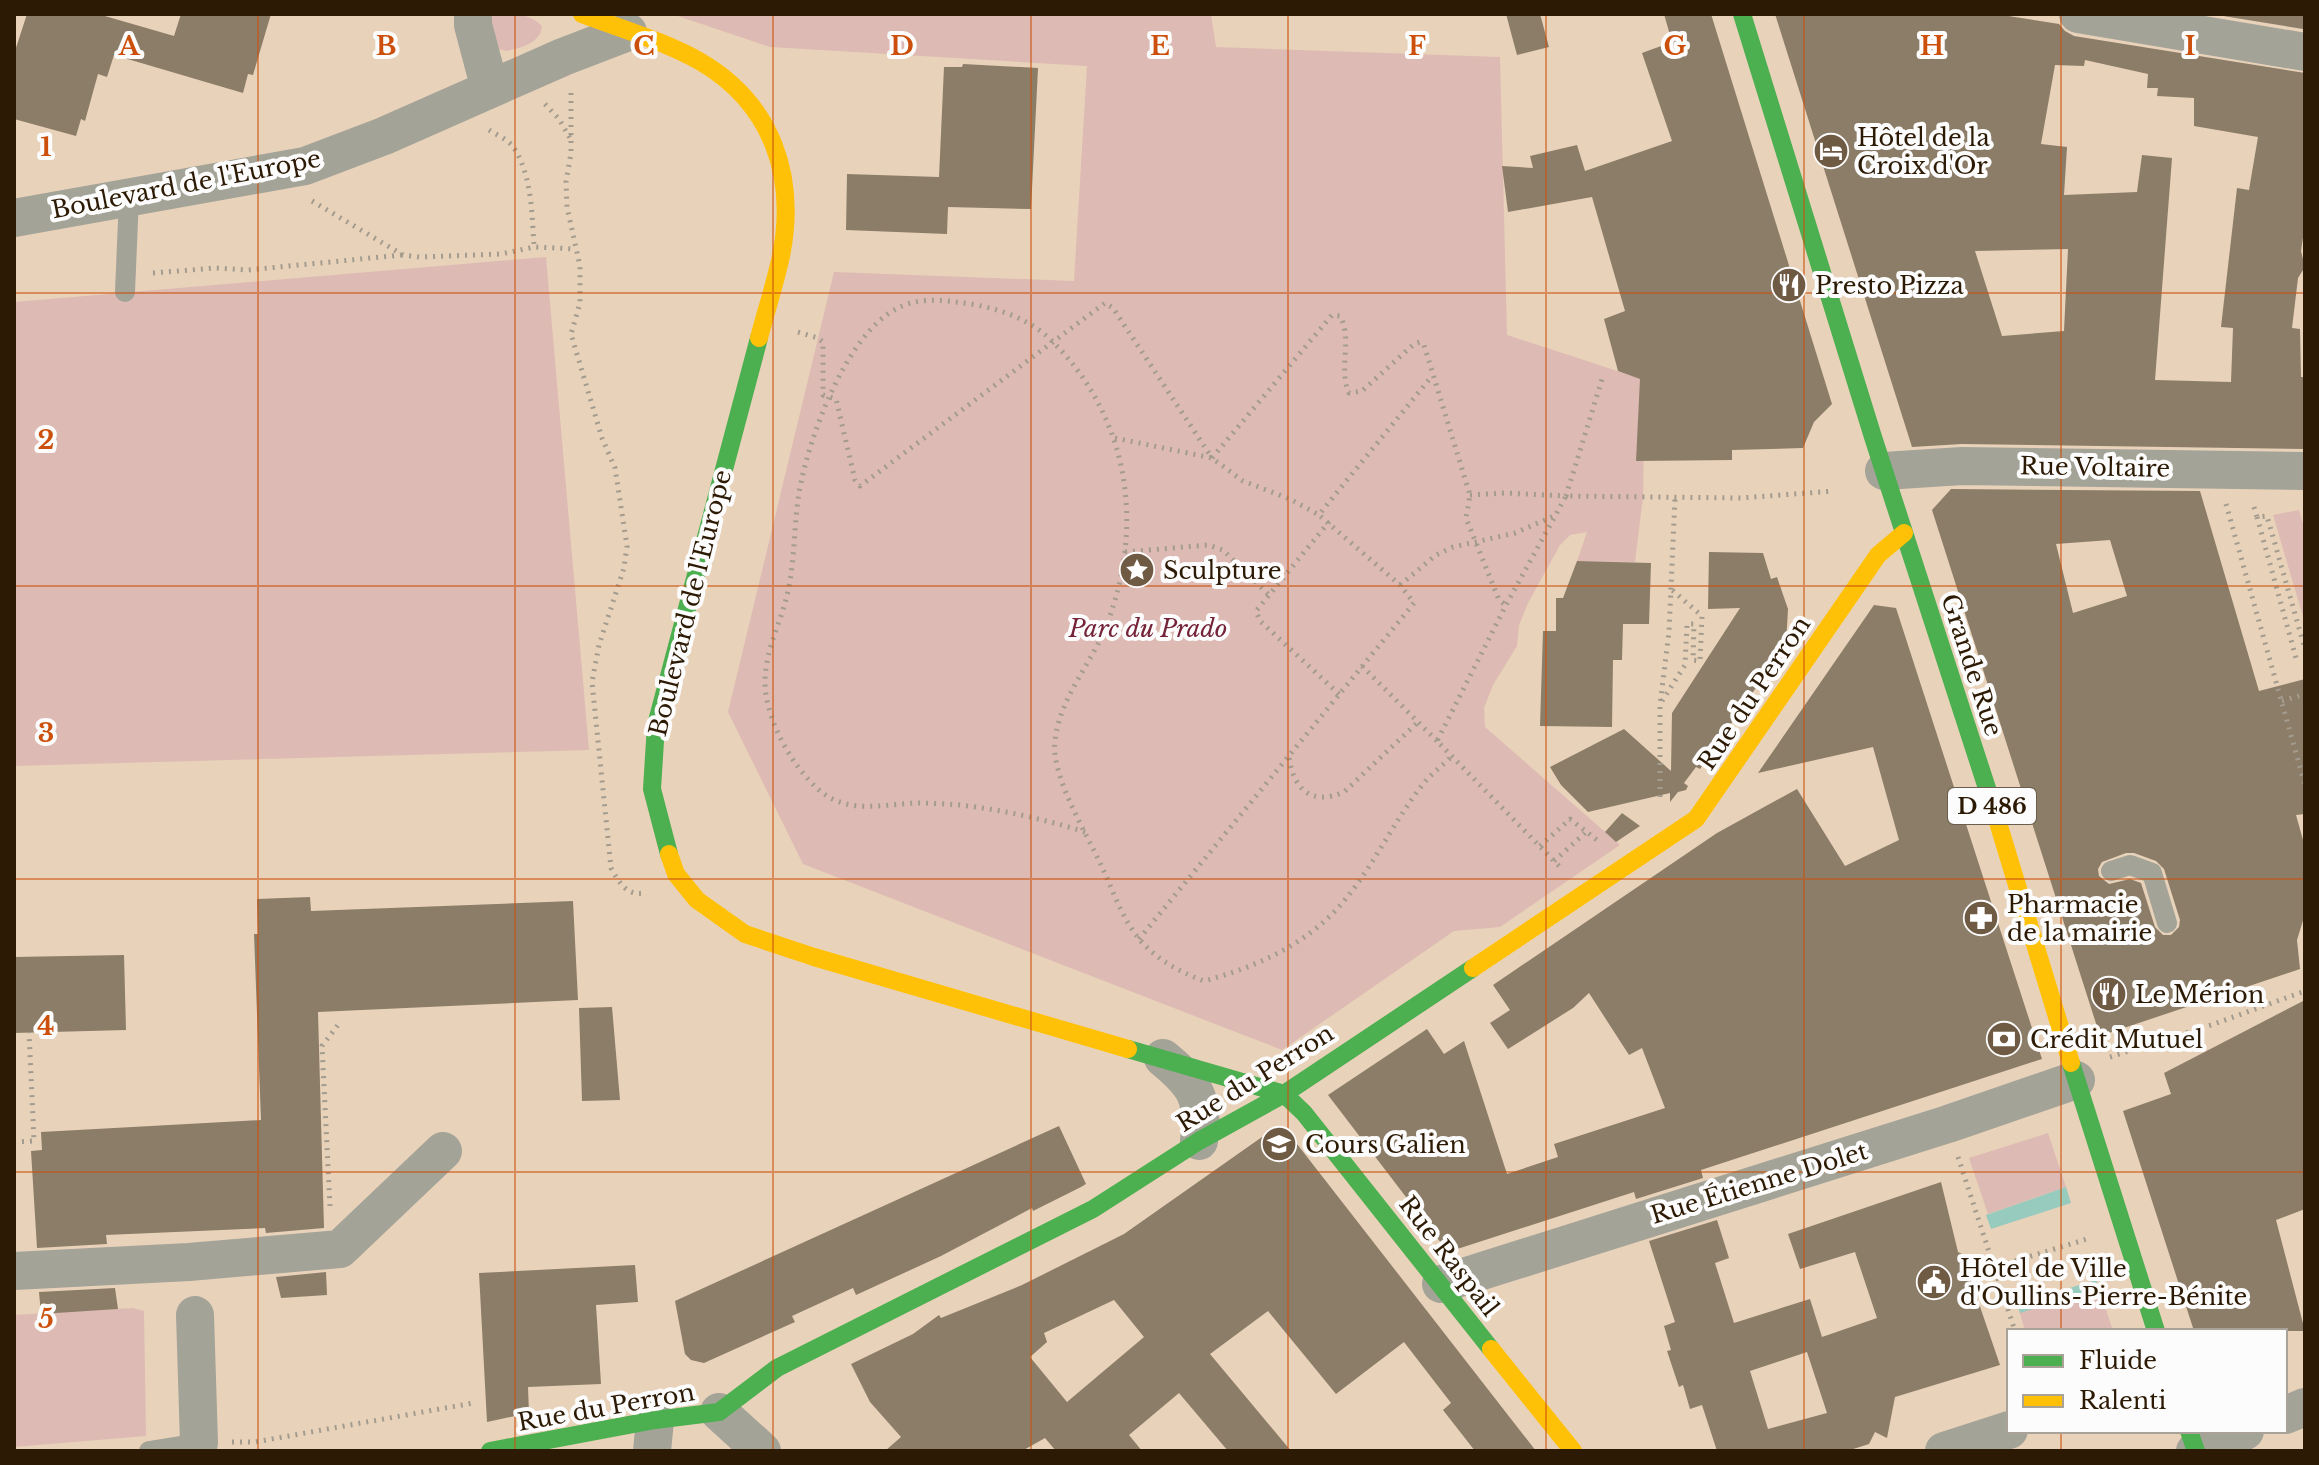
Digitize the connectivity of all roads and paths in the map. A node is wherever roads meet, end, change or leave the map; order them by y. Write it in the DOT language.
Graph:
graph roads {
  1 [pos="473,14"];
  2 [pos="582,14"];
  3 [pos="1742,14"];
  4 [pos="2078,14"];
  5 [pos="628,32"];
  6 [pos="2305,52"];
  7 [pos="560,58"];
  8 [pos="485,107"];
  9 [pos="299,167"];
  10 [pos="129,197"];
  11 [pos="14,218"];
  12 [pos="534,247"];
  13 [pos="576,249"];
  14 [pos="403,255"];
  15 [pos="126,283"];
  16 [pos="763,323"];
  17 [pos="1053,343"];
  18 [pos="1433,375"];
  19 [pos="1603,376"];
  20 [pos="830,397"];
  21 [pos="1115,438"];
  22 [pos="1212,458"];
  23 [pos="1884,471"];
  24 [pos="2305,471"];
  25 [pos="1834,491"];
  26 [pos="1470,495"];
  27 [pos="1566,496"];
  28 [pos="1675,498"];
  29 [pos="2225,501"];
  30 [pos="2228,512"];
  31 [pos="1319,515"];
  32 [pos="1555,516"];
  33 [pos="2257,517"];
  34 [pos="1328,523"];
  35 [pos="1904,533"];
  36 [pos="1475,540"];
  37 [pos="1125,552"];
  38 [pos="1400,585"];
  39 [pos="1671,589"];
  40 [pos="1270,596"];
  41 [pos="1506,605"];
  42 [pos="2305,649"];
  43 [pos="2296,658"];
  44 [pos="1362,666"];
  45 [pos="1339,694"];
  46 [pos="2302,695"];
  47 [pos="2282,701"];
  48 [pos="1660,705"];
  49 [pos="1418,722"];
  50 [pos="1437,741"];
  51 [pos="1451,757"];
  52 [pos="1289,758"];
  53 [pos="2305,785"];
  54 [pos="1085,832"];
  55 [pos="1585,833"];
  56 [pos="1669,837"];
  57 [pos="1540,846"];
  58 [pos="1554,861"];
  59 [pos="1627,865"];
  60 [pos="2111,871"];
  61 [pos="652,892"];
  62 [pos="1585,892"];
  63 [pos="2167,923"];
  64 [pos="1139,939"];
  65 [pos="2305,991"];
  66 [pos="341,1021"];
  67 [pos="29,1032"];
  68 [pos="1163,1058"];
  69 [pos="2089,1070"];
  70 [pos="1284,1094"];
  71 [pos="1199,1141"];
  72 [pos="14,1142"];
  73 [pos="443,1151"];
  74 [pos="1959,1161"];
  75 [pos="2122,1228"];
  76 [pos="333,1250"];
  77 [pos="1996,1267"];
  78 [pos="14,1271"];
  79 [pos="1969,1275"];
  80 [pos="1441,1284"];
  81 [pos="191,1290"];
  82 [pos="2014,1329"];
  83 [pos="2155,1329"];
  84 [pos="473,1403"];
  85 [pos="719,1412"];
  86 [pos="2007,1431"];
  87 [pos="2240,1433"];
  88 [pos="654,1436"];
  89 [pos="199,1443"];
  90 [pos="149,1451"];
  91 [pos="490,1451"];
  92 [pos="762,1451"];
  93 [pos="1573,1451"];
  94 [pos="1944,1451"];
  95 [pos="2196,1451"];
  1 -- 8 [label="street"];
  2 -- 5 [label="street, Boulevard de l'Europe"];
  3 -- 23 [label="street, Grande Rue / D 486"];
  4 -- 6 [label="street"];
  5 -- 7 [label="street, Boulevard de l'Europe"];
  5 -- 16 [label="street, Boulevard de l'Europe"];
  7 -- 8 [label="street, Boulevard de l'Europe"];
  7 -- 13 [label="path"];
  8 -- 9 [label="street, Boulevard de l'Europe"];
  8 -- 12 [label="path"];
  9 -- 10 [label="street, Boulevard de l'Europe"];
  9 -- 14 [label="path"];
  10 -- 11 [label="street, Boulevard de l'Europe"];
  10 -- 15 [label="lane"];
  12 -- 13 [label="path"];
  12 -- 14 [label="path"];
  13 -- 61 [label="path"];
  14 -- 15 [label="path"];
  16 -- 20 [label="path"];
  16 -- 68 [label="street, Boulevard de l'Europe"];
  17 -- 20 [label="path"];
  17 -- 20 [label="path"];
  17 -- 21 [label="path"];
  17 -- 22 [label="path"];
  18 -- 22 [label="path"];
  18 -- 26 [label="path"];
  18 -- 31 [label="path"];
  19 -- 27 [label="path"];
  20 -- 54 [label="path"];
  21 -- 22 [label="path"];
  21 -- 37 [label="path"];
  22 -- 31 [label="path"];
  23 -- 24 [label="street, Rue Voltaire"];
  23 -- 35 [label="street, Grande Rue / D 486"];
  25 -- 28 [label="path"];
  26 -- 27 [label="path"];
  26 -- 36 [label="path"];
  27 -- 28 [label="path"];
  27 -- 32 [label="path"];
  28 -- 39 [label="path"];
  29 -- 30 [label="path"];
  30 -- 33 [label="path"];
  30 -- 47 [label="path"];
  31 -- 34 [label="path"];
  32 -- 36 [label="path"];
  32 -- 41 [label="path"];
  33 -- 42 [label="path"];
  33 -- 43 [label="path"];
  34 -- 38 [label="path"];
  34 -- 40 [label="path"];
  35 -- 56 [label="street, Rue du Perron"];
  35 -- 69 [label="street, Grande Rue / D 486"];
  36 -- 38 [label="path"];
  36 -- 41 [label="path"];
  37 -- 40 [label="path"];
  37 -- 54 [label="path"];
  38 -- 44 [label="path"];
  39 -- 48 [label="path"];
  39 -- 48 [label="path"];
  40 -- 45 [label="path"];
  41 -- 50 [label="path"];
  44 -- 45 [label="path"];
  44 -- 49 [label="path"];
  45 -- 52 [label="path"];
  46 -- 47 [label="path"];
  47 -- 53 [label="path"];
  48 -- 56 [label="path"];
  49 -- 50 [label="path"];
  49 -- 52 [label="path"];
  50 -- 51 [label="path"];
  51 -- 57 [label="path"];
  51 -- 64 [label="path"];
  52 -- 64 [label="path"];
  54 -- 64 [label="path"];
  55 -- 57 [label="path"];
  55 -- 58 [label="path"];
  55 -- 59 [label="path"];
  56 -- 59 [label="street, Rue du Perron"];
  57 -- 58 [label="path"];
  58 -- 62 [label="path"];
  59 -- 62 [label="street, Rue du Perron"];
  60 -- 63 [label="lane"];
  62 -- 70 [label="street, Rue du Perron"];
  65 -- 69 [label="path"];
  66 -- 76 [label="path"];
  67 -- 72 [label="path"];
  68 -- 70 [label="street, Boulevard de l'Europe"];
  68 -- 71 [label="street, Boulevard de l'Europe"];
  69 -- 75 [label="street, Grande Rue / D 486"];
  69 -- 80 [label="street, Rue Étienne Dolet"];
  70 -- 71 [label="street, Rue du Perron"];
  70 -- 80 [label="street, Rue Raspail"];
  71 -- 85 [label="street, Rue du Perron"];
  73 -- 76 [label="street"];
  74 -- 77 [label="path"];
  75 -- 77 [label="path"];
  75 -- 83 [label="street, Grande Rue / D 486"];
  76 -- 81 [label="street"];
  77 -- 79 [label="path"];
  77 -- 82 [label="path"];
  78 -- 81 [label="street"];
  80 -- 93 [label="street, Rue Raspail"];
  81 -- 89 [label="street"];
  84 -- 89 [label="path"];
  85 -- 88 [label="street, Rue du Perron"];
  85 -- 92 [label="street"];
  86 -- 94 [label="street"];
  87 -- 95 [label="street"];
  88 -- 91 [label="street, Rue du Perron"];
  89 -- 90 [label="lane"];
}
